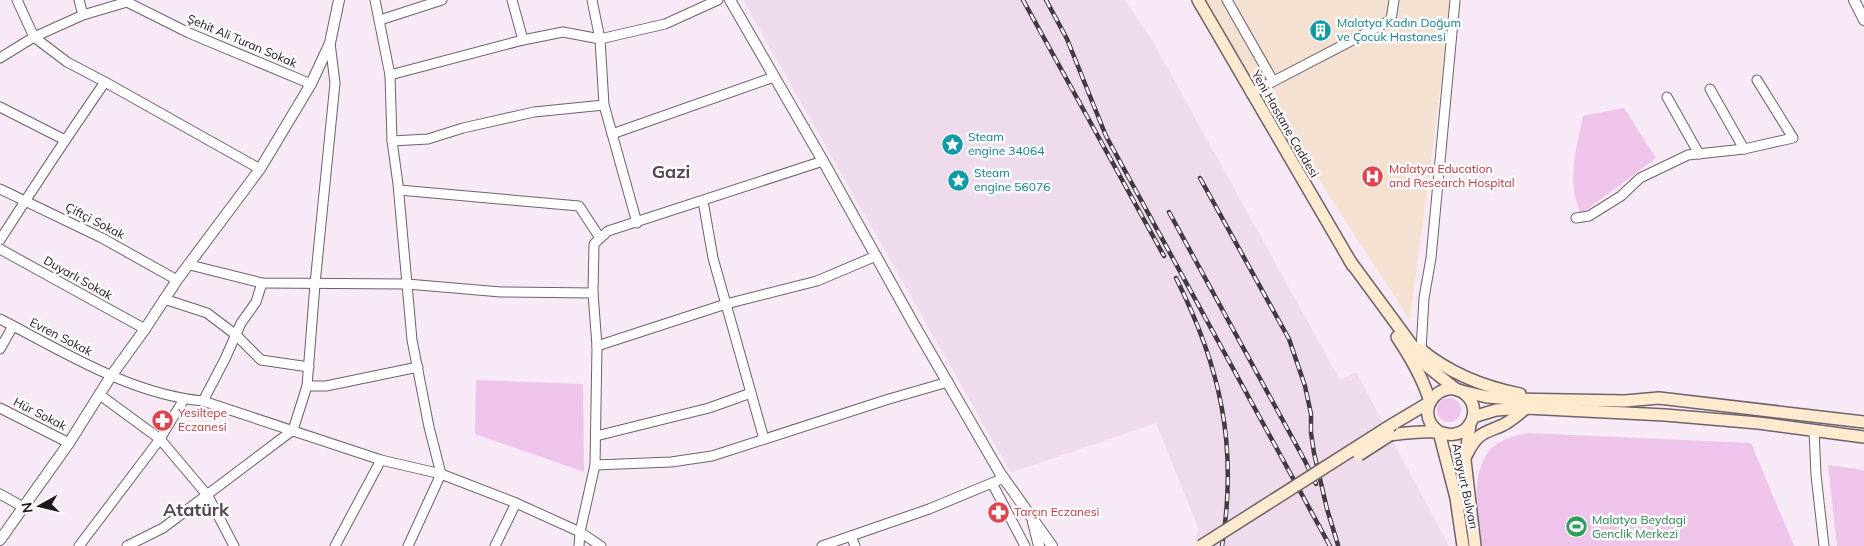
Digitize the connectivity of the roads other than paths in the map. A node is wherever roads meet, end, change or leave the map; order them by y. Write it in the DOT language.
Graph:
graph roads {
  1 [pos="17,0"];
  2 [pos="79,0"];
  3 [pos="339,0"];
  4 [pos="375,0"];
  5 [pos="442,0"];
  6 [pos="512,0"];
  7 [pos="592,0"];
  8 [pos="718,0"];
  9 [pos="730,0"];
  10 [pos="1198,0"];
  11 [pos="1227,0"];
  12 [pos="1394,0"];
  13 [pos="1455,0"];
  14 [pos="1854,0"];
  15 [pos="127,1"];
  16 [pos="82,15"];
  17 [pos="380,20"];
  18 [pos="1864,20"];
  19 [pos="34,37"];
  20 [pos="600,39"];
  21 [pos="523,40"];
  22 [pos="330,43"];
  23 [pos="0,58"];
  24 [pos="390,75"];
  25 [pos="774,77"];
  26 [pos="1757,80"];
  27 [pos="105,82"];
  28 [pos="1273,82"];
  29 [pos="311,84"];
  30 [pos="1710,89"];
  31 [pos="1251,93"];
  32 [pos="1667,97"];
  33 [pos="604,105"];
  34 [pos="0,107"];
  35 [pos="612,134"];
  36 [pos="65,140"];
  37 [pos="392,141"];
  38 [pos="1744,149"];
  39 [pos="1698,154"];
  40 [pos="823,161"];
  41 [pos="260,169"];
  42 [pos="0,189"];
  43 [pos="398,190"];
  44 [pos="26,201"];
  45 [pos="703,201"];
  46 [pos="1576,218"];
  47 [pos="637,223"];
  48 [pos="600,238"];
  49 [pos="0,240"];
  50 [pos="0,249"];
  51 [pos="876,256"];
  52 [pos="1350,261"];
  53 [pos="190,264"];
  54 [pos="176,280"];
  55 [pos="262,283"];
  56 [pos="315,284"];
  57 [pos="407,284"];
  58 [pos="593,293"];
  59 [pos="164,299"];
  60 [pos="726,304"];
  61 [pos="0,319"];
  62 [pos="13,326"];
  63 [pos="145,329"];
  64 [pos="236,335"];
  65 [pos="1405,336"];
  66 [pos="597,346"];
  67 [pos="0,349"];
  68 [pos="1421,350"];
  69 [pos="309,367"];
  70 [pos="418,367"];
  71 [pos="110,376"];
  72 [pos="948,382"];
  73 [pos="307,386"];
  74 [pos="1457,390"];
  75 [pos="751,393"];
  76 [pos="100,395"];
  77 [pos="184,399"];
  78 [pos="1544,400"];
  79 [pos="203,401"];
  80 [pos="1430,402"];
  81 [pos="0,408"];
  82 [pos="1526,408"];
  83 [pos="1472,421"];
  84 [pos="1864,422"];
  85 [pos="1391,429"];
  86 [pos="293,430"];
  87 [pos="1814,430"];
  88 [pos="1439,432"];
  89 [pos="596,436"];
  90 [pos="1864,437"];
  91 [pos="160,439"];
  92 [pos="764,439"];
  93 [pos="69,443"];
  94 [pos="381,460"];
  95 [pos="1464,460"];
  96 [pos="595,465"];
  97 [pos="441,474"];
  98 [pos="1004,478"];
  99 [pos="992,483"];
  100 [pos="0,494"];
  101 [pos="208,496"];
  102 [pos="516,502"];
  103 [pos="24,507"];
  104 [pos="1032,517"];
  105 [pos="580,532"];
  106 [pos="851,536"];
  107 [pos="0,540"];
  108 [pos="80,546"];
  109 [pos="127,546"];
  110 [pos="234,546"];
  111 [pos="335,546"];
  112 [pos="408,546"];
  113 [pos="495,546"];
  114 [pos="574,546"];
  115 [pos="579,546"];
  116 [pos="601,546"];
  117 [pos="822,546"];
  118 [pos="855,546"];
  119 [pos="1025,546"];
  120 [pos="1039,546"];
  121 [pos="1052,546"];
  122 [pos="1201,546"];
  123 [pos="1214,546"];
  124 [pos="1463,546"];
  125 [pos="1475,546"];
  126 [pos="1824,546"];
  1 -- 19 [label="street"];
  2 -- 16 [label="street"];
  3 -- 22 [label="street"];
  4 -- 17 [label="street"];
  5 -- 17 [label="street"];
  6 -- 21 [label="street"];
  7 -- 20 [label="street"];
  8 -- 20 [label="street"];
  9 -- 25 [label="street"];
  10 -- 31 [label="main road, Yeni Hastane Caddesi"];
  11 -- 28 [label="street"];
  12 -- 28 [label="street"];
  13 -- 68 [label="street"];
  14 -- 18 [label="street"];
  15 -- 16 [label="street, Şehit Ali Turan Sokak"];
  15 -- 29 [label="street, Şehit Ali Turan Sokak"];
  16 -- 19 [label="street, Şehit Ali Turan Sokak"];
  17 -- 24 [label="street"];
  19 -- 23 [label="street, Şehit Ali Turan Sokak"];
  19 -- 27 [label="street"];
  20 -- 21 [label="street"];
  20 -- 33 [label="street"];
  21 -- 24 [label="street"];
  22 -- 29 [label="street"];
  22 -- 56 [label="street"];
  24 -- 37 [label="street"];
  25 -- 35 [label="street"];
  25 -- 40 [label="street"];
  26 -- 38 [label="street"];
  27 -- 36 [label="street"];
  27 -- 41 [label="street"];
  28 -- 31 [label="street"];
  29 -- 41 [label="street"];
  30 -- 38 [label="street"];
  31 -- 52 [label="main road, Yeni Hastane Caddesi"];
  32 -- 39 [label="street"];
  33 -- 35 [label="street"];
  33 -- 37 [label="street"];
  34 -- 36 [label="street"];
  35 -- 47 [label="street"];
  36 -- 44 [label="street"];
  37 -- 43 [label="street"];
  38 -- 39 [label="street"];
  39 -- 46 [label="street"];
  40 -- 45 [label="street"];
  40 -- 51 [label="street"];
  41 -- 53 [label="street"];
  42 -- 44 [label="street, Çiftçi Sokak"];
  43 -- 48 [label="street"];
  43 -- 57 [label="street"];
  44 -- 49 [label="street"];
  44 -- 54 [label="street, Çiftçi Sokak"];
  45 -- 47 [label="street"];
  45 -- 60 [label="street"];
  47 -- 48 [label="street"];
  48 -- 58 [label="street"];
  50 -- 63 [label="street, Duyarlı Sokak"];
  51 -- 60 [label="street"];
  51 -- 72 [label="street"];
  52 -- 65 [label="main road, Yeni Hastane Caddesi"];
  52 -- 80 [label="main road, Yeni Hastane Caddesi"];
  53 -- 54 [label="street"];
  53 -- 55 [label="street"];
  54 -- 59 [label="street"];
  55 -- 56 [label="street"];
  55 -- 64 [label="street"];
  56 -- 57 [label="street"];
  56 -- 69 [label="street"];
  57 -- 58 [label="street"];
  57 -- 70 [label="street"];
  58 -- 66 [label="street"];
  59 -- 63 [label="street"];
  59 -- 64 [label="street"];
  60 -- 66 [label="street"];
  60 -- 75 [label="street"];
  61 -- 62 [label="street, Evren Sokak"];
  62 -- 67 [label="street"];
  62 -- 71 [label="street, Evren Sokak"];
  63 -- 71 [label="street"];
  64 -- 69 [label="street"];
  64 -- 79 [label="street"];
  65 -- 68 [label="main road"];
  65 -- 74 [label="main road, Yeni Hastane Caddesi"];
  66 -- 89 [label="street"];
  68 -- 78 [label="main road"];
  69 -- 73 [label="street"];
  70 -- 73 [label="street"];
  70 -- 97 [label="street"];
  71 -- 76 [label="street"];
  71 -- 77 [label="street, Evren Sokak"];
  72 -- 92 [label="street"];
  72 -- 98 [label="street"];
  73 -- 86 [label="street"];
  74 -- 78 [label="main road"];
  74 -- 80 [label="main road"];
  74 -- 83 [label="main road"];
  75 -- 89 [label="street"];
  75 -- 92 [label="street"];
  76 -- 91 [label="street"];
  76 -- 93 [label="street"];
  77 -- 79 [label="street, Evren Sokak"];
  77 -- 91 [label="street"];
  78 -- 84 [label="main road"];
  79 -- 86 [label="street, Evren Sokak"];
  80 -- 85 [label="main road"];
  80 -- 88 [label="main road"];
  81 -- 93 [label="street, Hür Sokak"];
  82 -- 83 [label="main road"];
  82 -- 87 [label="main road"];
  82 -- 95 [label="main road"];
  83 -- 88 [label="main road"];
  83 -- 95 [label="main road, Anayurt Bulvarı"];
  85 -- 88 [label="main road"];
  85 -- 122 [label="main road, bridge"];
  85 -- 123 [label="main road, bridge"];
  86 -- 94 [label="street, Evren Sokak"];
  86 -- 101 [label="street"];
  87 -- 90 [label="main road"];
  87 -- 126 [label="street"];
  88 -- 124 [label="main road, Anayurt Bulvarı"];
  89 -- 96 [label="street"];
  91 -- 101 [label="street"];
  91 -- 108 [label="street"];
  92 -- 96 [label="street"];
  93 -- 103 [label="street"];
  94 -- 97 [label="street, Evren Sokak"];
  94 -- 111 [label="street"];
  95 -- 125 [label="main road, Anayurt Bulvarı"];
  96 -- 105 [label="street"];
  97 -- 102 [label="street, Evren Sokak"];
  97 -- 112 [label="street"];
  98 -- 99 [label="street"];
  98 -- 104 [label="street"];
  99 -- 106 [label="street"];
  99 -- 119 [label="street"];
  100 -- 103 [label="street"];
  101 -- 109 [label="street"];
  101 -- 110 [label="street"];
  102 -- 105 [label="street, Evren Sokak"];
  102 -- 113 [label="street"];
  103 -- 107 [label="street"];
  104 -- 120 [label="street"];
  104 -- 121 [label="street"];
  105 -- 114 [label="street"];
  105 -- 115 [label="street"];
  105 -- 116 [label="street, Evren Sokak"];
  106 -- 117 [label="street"];
  106 -- 118 [label="street"];
}
